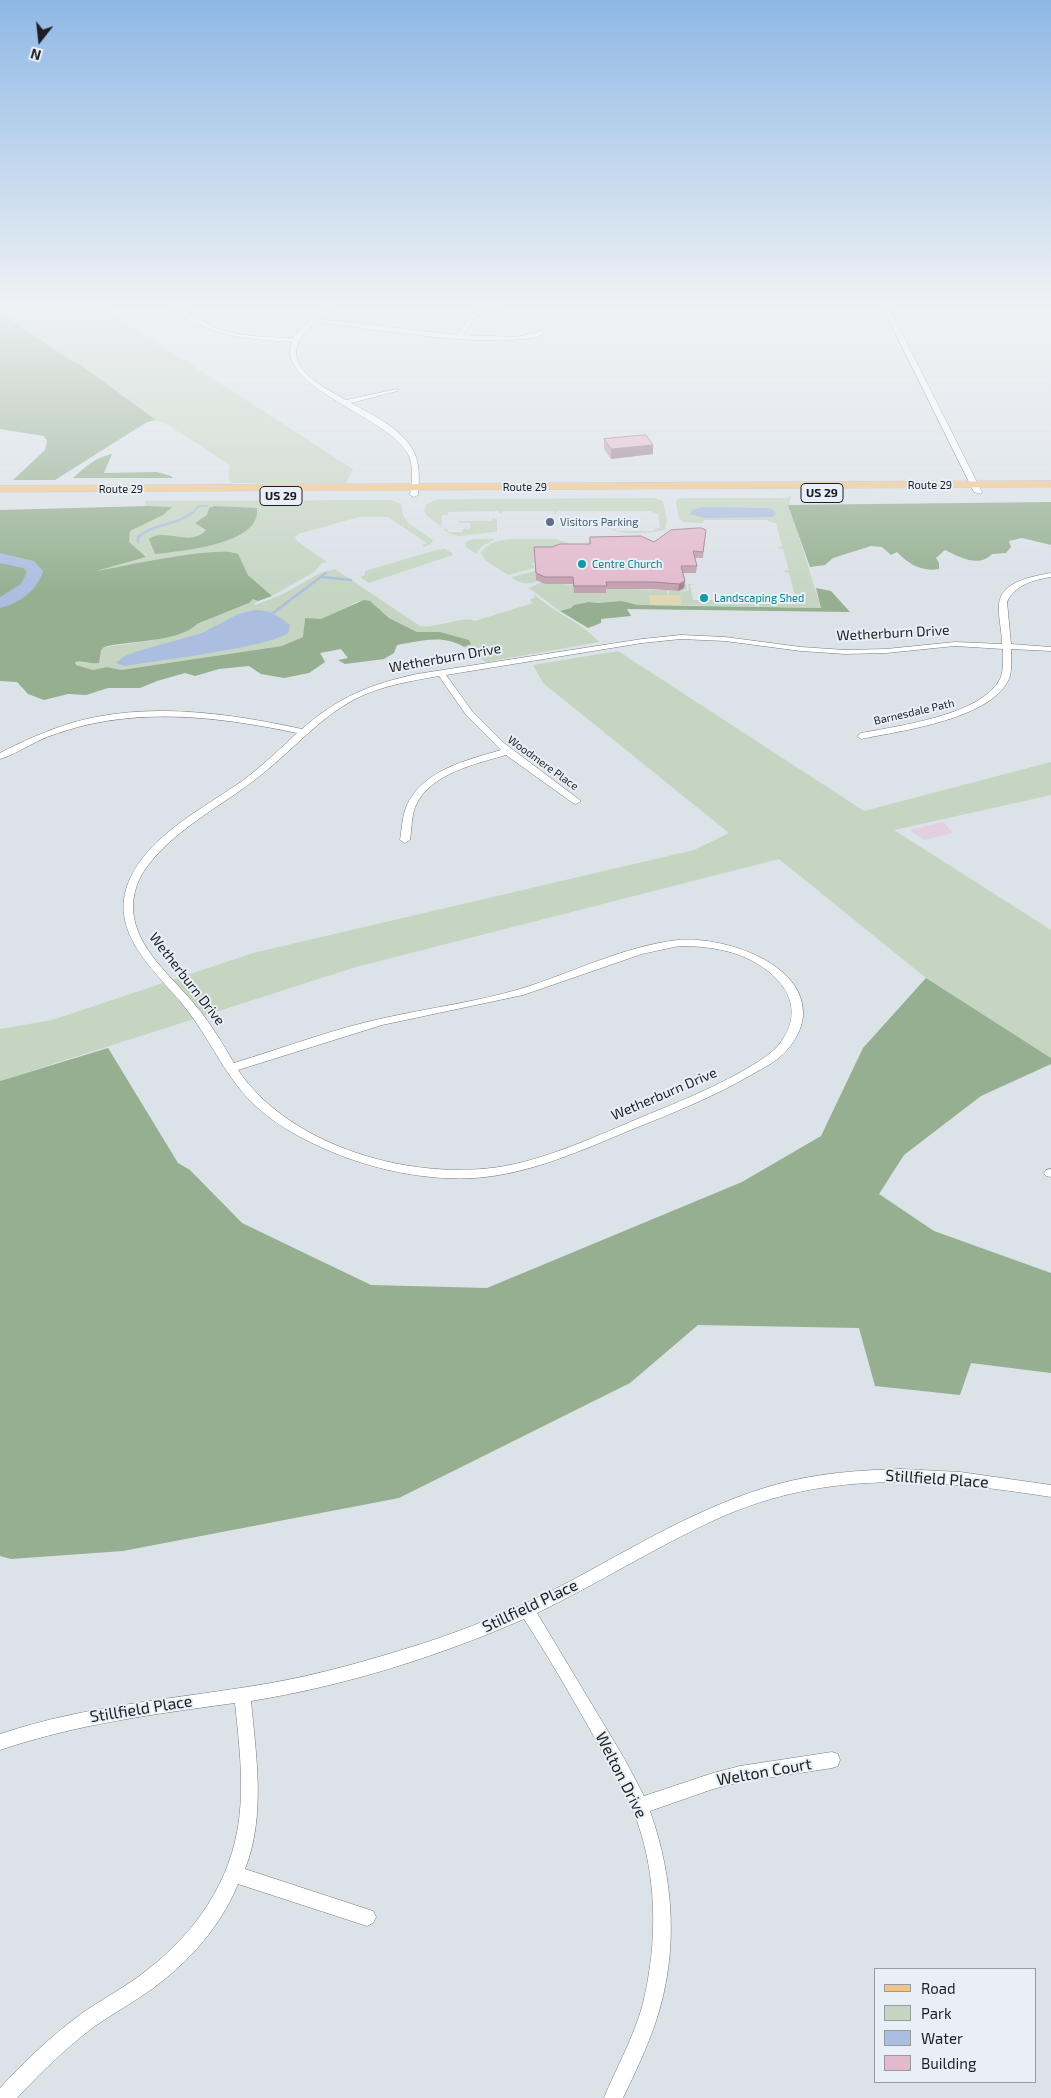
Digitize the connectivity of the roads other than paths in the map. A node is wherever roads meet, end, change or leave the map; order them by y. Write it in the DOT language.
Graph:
graph roads {
  1 [pos="339,400"];
  2 [pos="356,400"];
  3 [pos="932,400"];
  4 [pos="344,403"];
  5 [pos="1051,484"];
  6 [pos="0,489"];
  7 [pos="976,489"];
  8 [pos="414,491"];
  9 [pos="1051,492"];
  10 [pos="0,496"];
  11 [pos="1051,575"];
  12 [pos="1005,646"];
  13 [pos="1051,649"];
  14 [pos="441,673"];
  15 [pos="305,732"];
  16 [pos="860,736"];
  17 [pos="506,752"];
  18 [pos="0,756"];
  19 [pos="576,801"];
  20 [pos="406,840"];
  21 [pos="232,1068"];
  22 [pos="1051,1491"];
  23 [pos="527,1610"];
  24 [pos="242,1694"];
  25 [pos="0,1742"];
  26 [pos="832,1760"];
  27 [pos="640,1806"];
  28 [pos="234,1874"];
  29 [pos="367,1917"];
  30 [pos="4,2098"];
  31 [pos="613,2098"];
  1 -- 4 [label="street"];
  2 -- 4 [label="street"];
  3 -- 7 [label="street"];
  4 -- 8 [label="street"];
  5 -- 7 [label="main road, Route 29 / US 29"];
  6 -- 8 [label="main road, Route 29 / US 29"];
  7 -- 8 [label="main road, Route 29 / US 29"];
  7 -- 9 [label="main road, Route 29 / US 29"];
  8 -- 10 [label="main road, Route 29 / US 29"];
  11 -- 12 [label="street, Barnesdale Path"];
  12 -- 13 [label="street, Wetherburn Drive"];
  12 -- 14 [label="street, Wetherburn Drive"];
  12 -- 16 [label="street, Barnesdale Path"];
  14 -- 15 [label="street, Wetherburn Drive"];
  14 -- 17 [label="street, Woodmere Place"];
  15 -- 18 [label="street"];
  15 -- 21 [label="street, Wetherburn Drive"];
  17 -- 19 [label="street, Woodmere Place"];
  17 -- 20 [label="street"];
  21 -- 21 [label="street, Wetherburn Drive"];
  22 -- 23 [label="street, Stillfield Place"];
  23 -- 24 [label="street, Stillfield Place"];
  23 -- 27 [label="street, Welton Drive"];
  24 -- 25 [label="street, Stillfield Place"];
  24 -- 28 [label="street"];
  26 -- 27 [label="street, Welton Court"];
  27 -- 31 [label="street, Welton Drive"];
  28 -- 29 [label="street"];
  28 -- 30 [label="street"];
}
